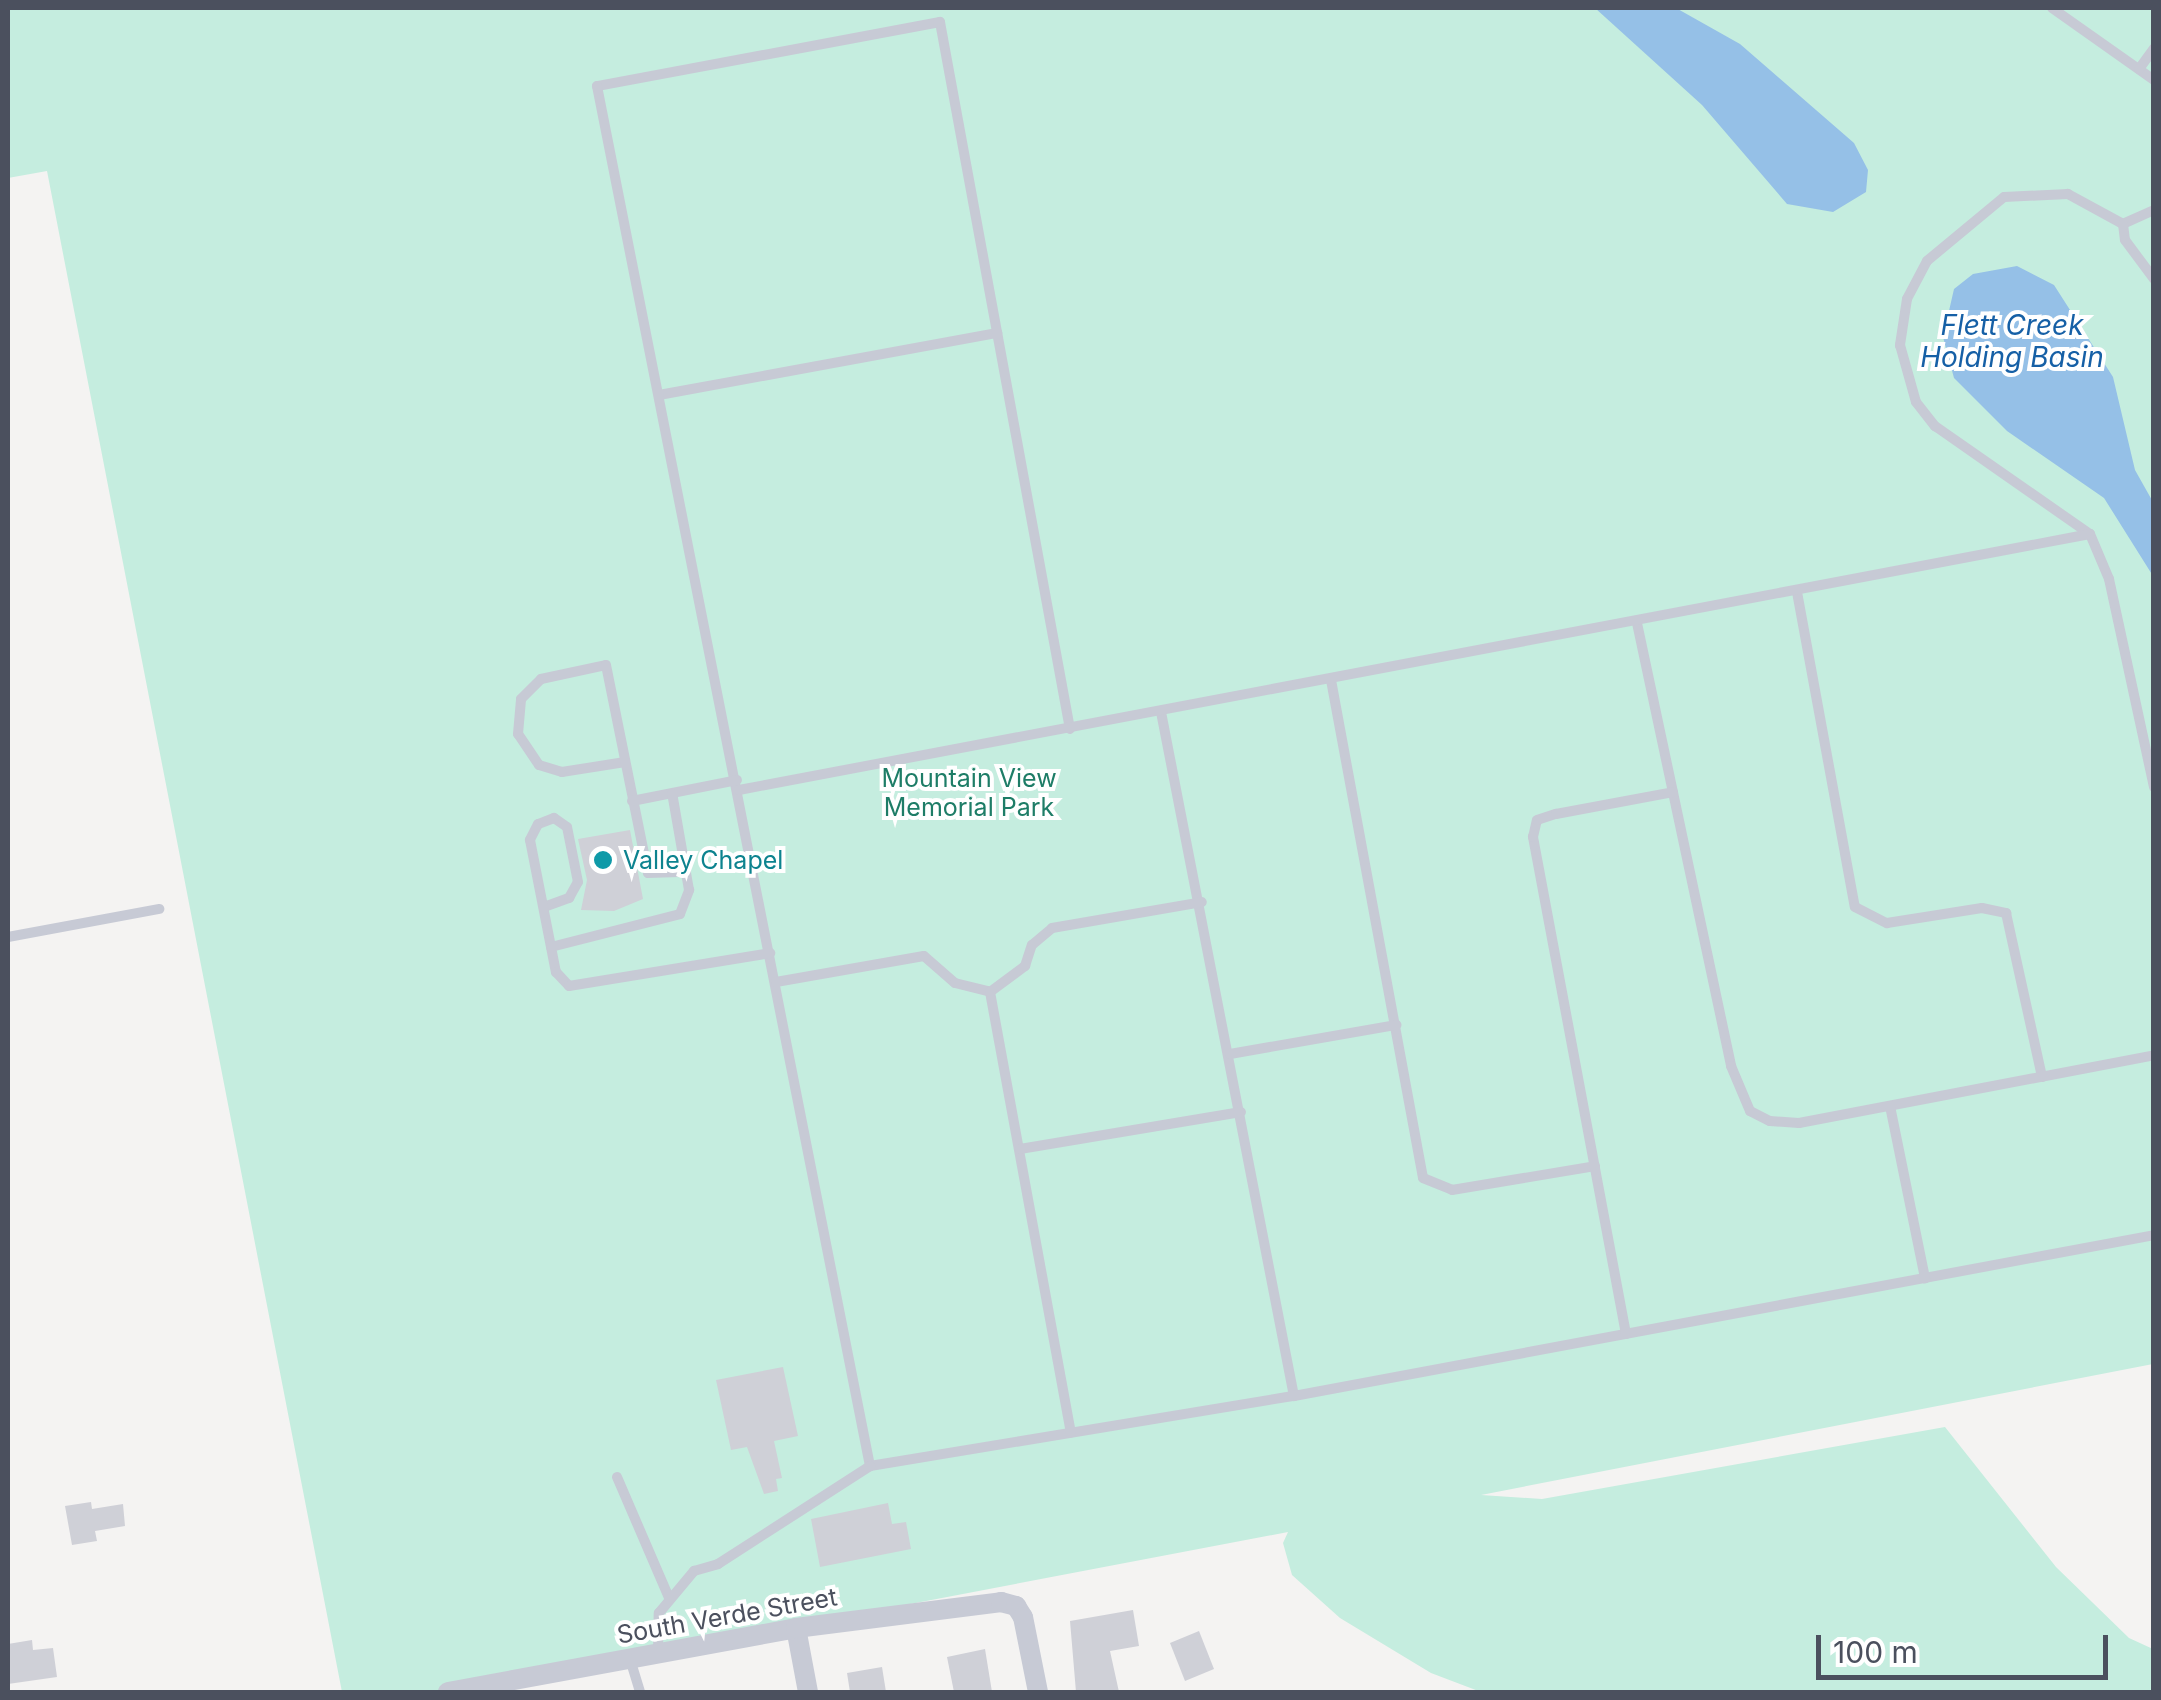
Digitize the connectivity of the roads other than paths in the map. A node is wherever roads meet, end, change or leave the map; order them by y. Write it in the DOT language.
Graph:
graph roads {
  1 [pos="2052,8"];
  2 [pos="2154,48"];
  3 [pos="2139,69"];
  4 [pos="2154,80"];
  5 [pos="2154,210"];
  6 [pos="2123,224"];
  7 [pos="2154,278"];
  8 [pos="997,333"];
  9 [pos="659,395"];
  10 [pos="2090,534"];
  11 [pos="1797,592"];
  12 [pos="1637,623"];
  13 [pos="1332,680"];
  14 [pos="1161,712"];
  15 [pos="1070,729"];
  16 [pos="625,762"];
  17 [pos="738,785"];
  18 [pos="2154,786"];
  19 [pos="1673,792"];
  20 [pos="672,794"];
  21 [pos="632,800"];
  22 [pos="686,872"];
  23 [pos="1202,902"];
  24 [pos="544,907"];
  25 [pos="160,910"];
  26 [pos="8,937"];
  27 [pos="551,947"];
  28 [pos="770,953"];
  29 [pos="776,982"];
  30 [pos="990,992"];
  31 [pos="1398,1025"];
  32 [pos="1230,1054"];
  33 [pos="2154,1055"];
  34 [pos="2042,1077"];
  35 [pos="1890,1106"];
  36 [pos="1241,1112"];
  37 [pos="1020,1149"];
  38 [pos="1595,1166"];
  39 [pos="2154,1235"];
  40 [pos="1925,1278"];
  41 [pos="1626,1334"];
  42 [pos="1294,1396"];
  43 [pos="1071,1433"];
  44 [pos="870,1466"];
  45 [pos="617,1477"];
  46 [pos="669,1598"];
  47 [pos="796,1628"];
  48 [pos="658,1654"];
  49 [pos="630,1658"];
  50 [pos="448,1692"];
  51 [pos="640,1692"];
  52 [pos="808,1692"];
  53 [pos="1038,1692"];
  1 -- 3 [label="lane"];
  2 -- 3 [label="lane"];
  3 -- 4 [label="lane"];
  5 -- 6 [label="lane"];
  6 -- 7 [label="lane"];
  6 -- 10 [label="lane"];
  8 -- 9 [label="lane"];
  8 -- 9 [label="lane"];
  8 -- 15 [label="lane"];
  9 -- 17 [label="lane"];
  10 -- 11 [label="lane"];
  10 -- 18 [label="lane"];
  11 -- 12 [label="lane"];
  11 -- 34 [label="lane"];
  12 -- 13 [label="lane"];
  12 -- 19 [label="lane"];
  13 -- 14 [label="lane"];
  13 -- 31 [label="lane"];
  14 -- 15 [label="lane"];
  14 -- 23 [label="lane"];
  15 -- 17 [label="lane"];
  16 -- 16 [label="lane"];
  16 -- 21 [label="lane"];
  17 -- 20 [label="lane"];
  17 -- 28 [label="lane"];
  19 -- 35 [label="lane"];
  19 -- 38 [label="lane"];
  20 -- 21 [label="lane"];
  20 -- 22 [label="lane"];
  21 -- 22 [label="lane"];
  22 -- 27 [label="lane"];
  23 -- 30 [label="lane"];
  23 -- 32 [label="lane"];
  24 -- 24 [label="lane"];
  24 -- 27 [label="lane"];
  25 -- 26 [label="lane"];
  27 -- 28 [label="lane"];
  28 -- 29 [label="lane"];
  29 -- 30 [label="lane"];
  29 -- 44 [label="lane"];
  30 -- 37 [label="lane"];
  31 -- 32 [label="lane"];
  31 -- 38 [label="lane"];
  32 -- 36 [label="lane"];
  33 -- 34 [label="lane"];
  34 -- 35 [label="lane"];
  35 -- 40 [label="lane"];
  36 -- 37 [label="lane"];
  36 -- 42 [label="lane"];
  37 -- 43 [label="lane"];
  38 -- 41 [label="lane"];
  39 -- 40 [label="lane"];
  40 -- 41 [label="lane"];
  41 -- 42 [label="lane"];
  42 -- 43 [label="lane"];
  43 -- 44 [label="lane"];
  44 -- 46 [label="lane"];
  45 -- 46 [label="lane"];
  46 -- 48 [label="lane"];
  47 -- 48 [label="street, South Verde Street"];
  47 -- 52 [label="street"];
  47 -- 53 [label="street, South Verde Street"];
  48 -- 49 [label="street, South Verde Street"];
  49 -- 50 [label="street, South Verde Street"];
  49 -- 51 [label="lane"];
}
